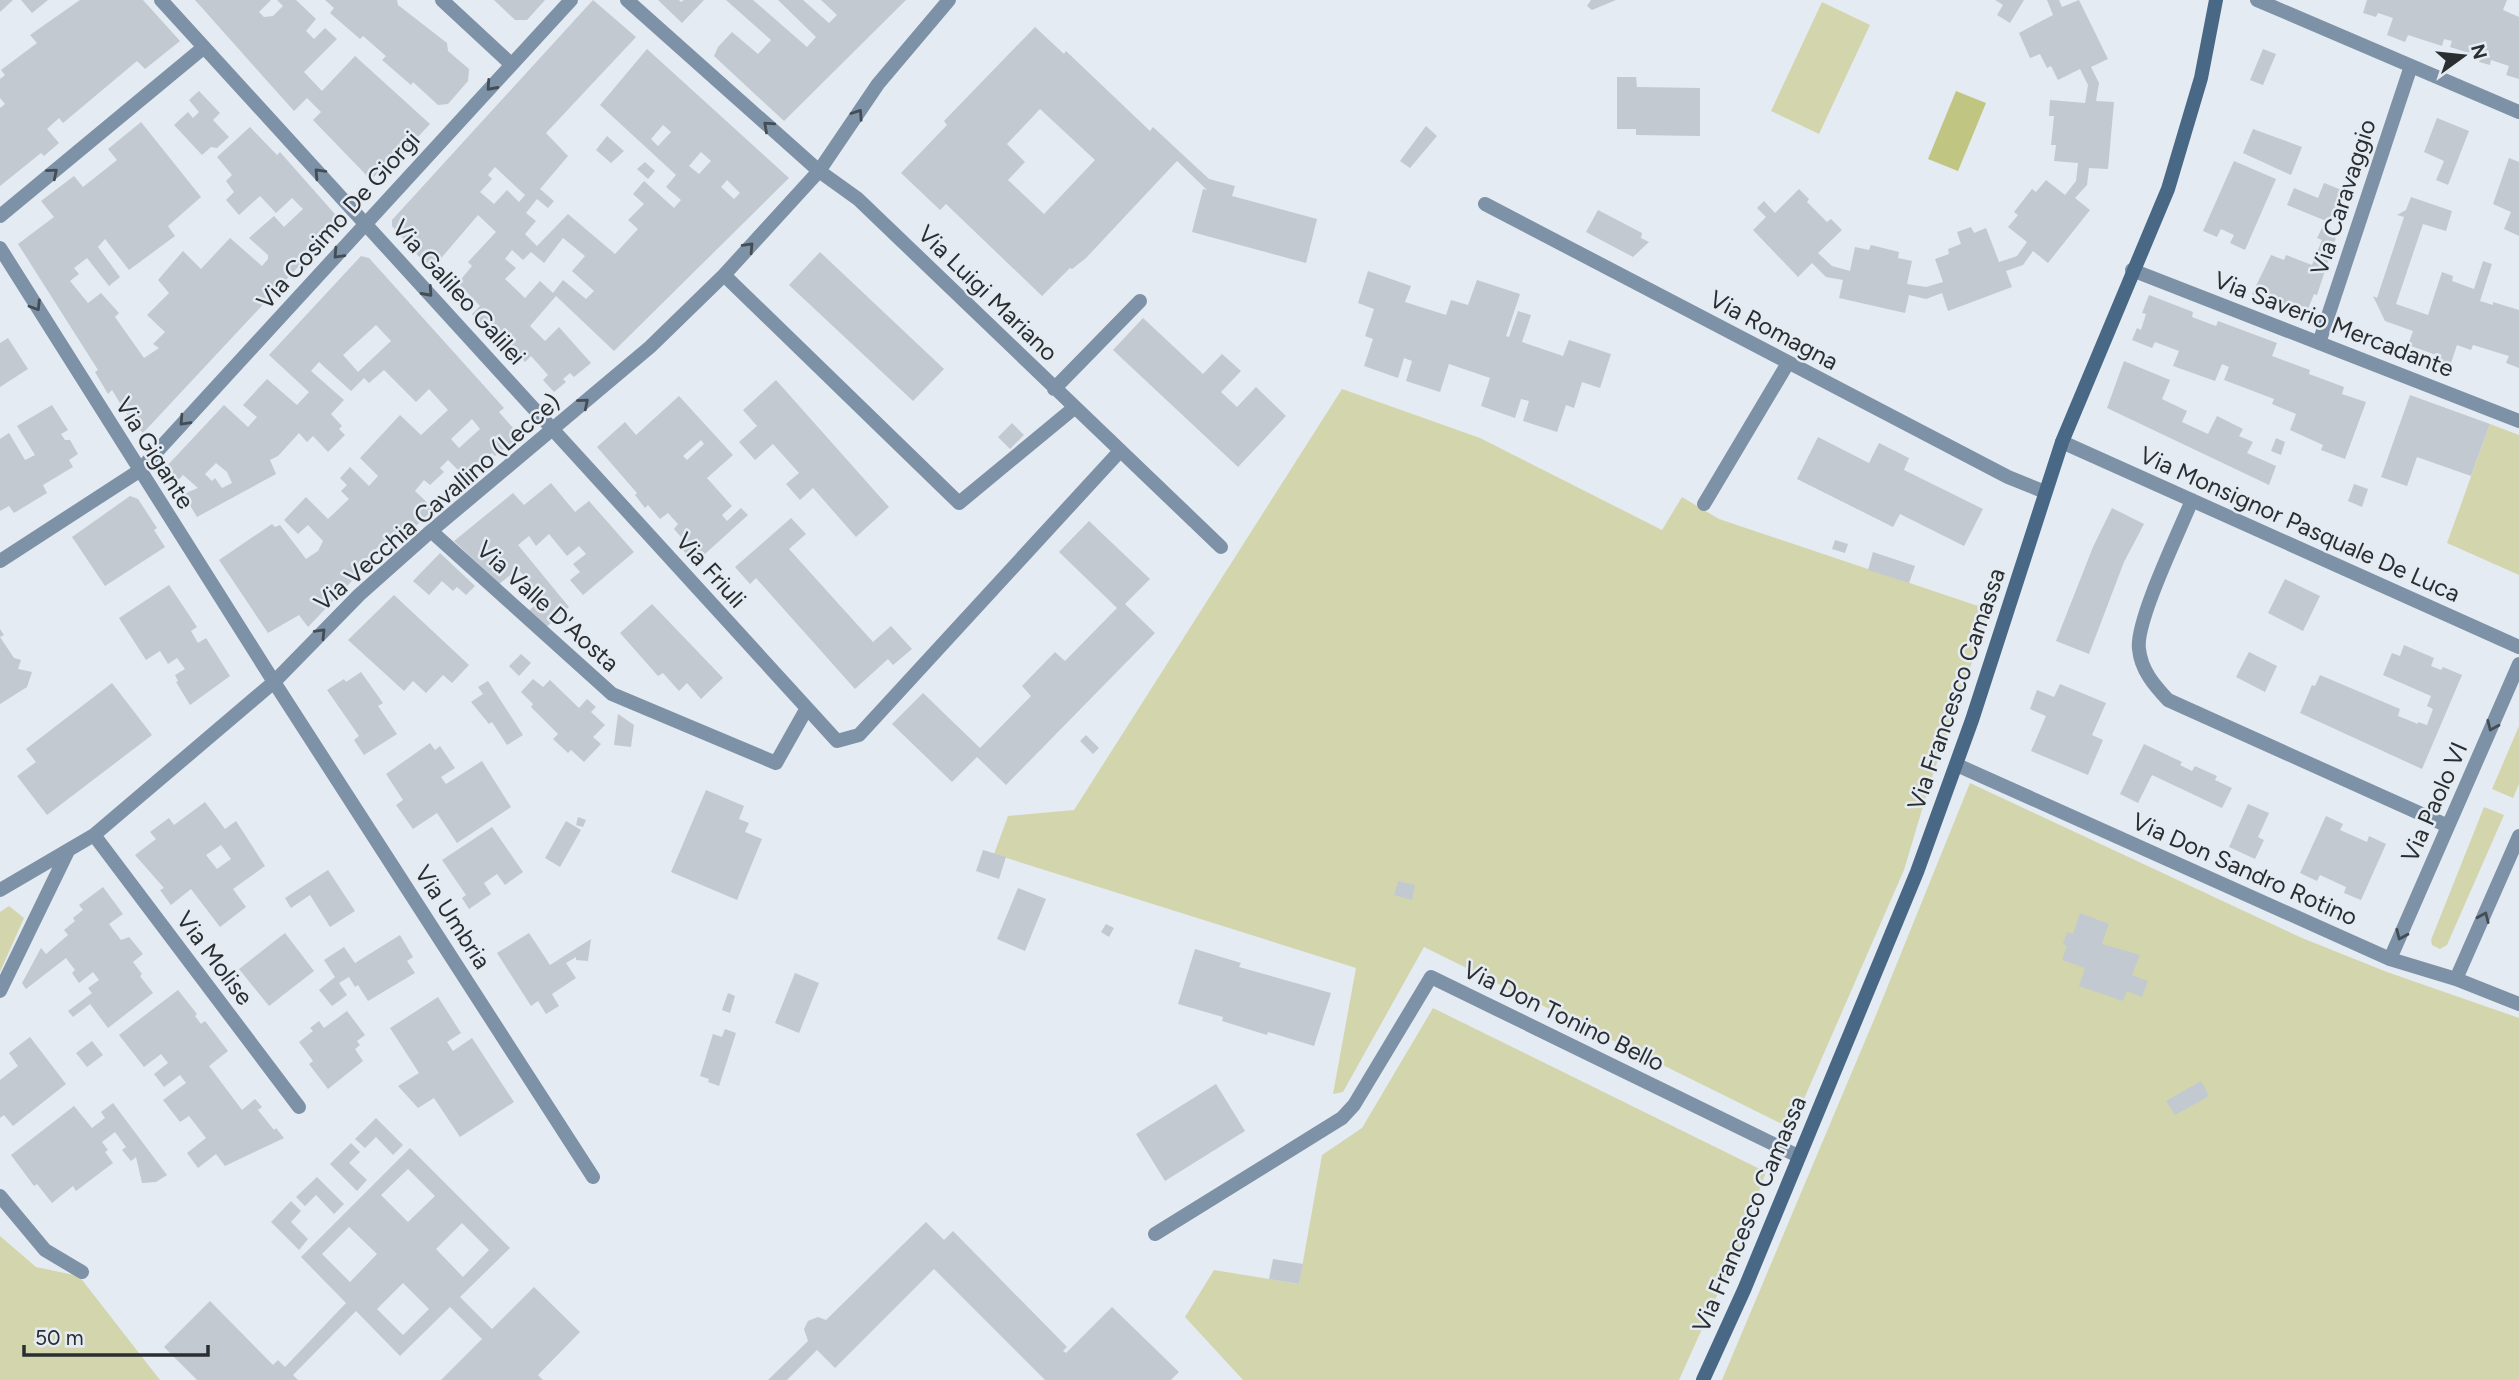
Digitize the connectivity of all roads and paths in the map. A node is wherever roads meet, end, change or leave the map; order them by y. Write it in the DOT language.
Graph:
graph roads {
  1 [pos="161,0"];
  2 [pos="442,0"];
  3 [pos="571,0"];
  4 [pos="626,0"];
  5 [pos="949,0"];
  6 [pos="2217,0"];
  7 [pos="2257,0"];
  8 [pos="203,48"];
  9 [pos="511,64"];
  10 [pos="2411,66"];
  11 [pos="2519,112"];
  12 [pos="820,171"];
  13 [pos="1485,204"];
  14 [pos="0,216"];
  15 [pos="366,223"];
  16 [pos="0,248"];
  17 [pos="2132,270"];
  18 [pos="724,275"];
  19 [pos="1140,301"];
  20 [pos="2319,343"];
  21 [pos="1788,363"];
  22 [pos="1054,389"];
  23 [pos="1074,408"];
  24 [pos="2519,421"];
  25 [pos="552,430"];
  26 [pos="2062,442"];
  27 [pos="1121,452"];
  28 [pos="139,471"];
  29 [pos="2045,492"];
  30 [pos="2192,500"];
  31 [pos="1704,504"];
  32 [pos="431,531"];
  33 [pos="1221,548"];
  34 [pos="0,561"];
  35 [pos="2519,647"];
  36 [pos="2519,664"];
  37 [pos="274,682"];
  38 [pos="807,708"];
  39 [pos="1956,765"];
  40 [pos="2448,826"];
  41 [pos="94,835"];
  42 [pos="2518,843"];
  43 [pos="69,850"];
  44 [pos="0,890"];
  45 [pos="2390,959"];
  46 [pos="2456,979"];
  47 [pos="0,991"];
  48 [pos="2519,1004"];
  49 [pos="299,1107"];
  50 [pos="1798,1156"];
  51 [pos="593,1177"];
  52 [pos="0,1196"];
  53 [pos="1155,1234"];
  54 [pos="82,1272"];
  55 [pos="1703,1380"];
  1 -- 8 [label="street, Via Galileo Galilei"];
  2 -- 9 [label="street"];
  3 -- 9 [label="street, Via Cosimo De Giorgi"];
  12 -- 4 [label="street, Via Luigi Mariano, one-way"];
  12 -- 5 [label="street, Via Vecchia Cavallino (Lecce), one-way"];
  6 -- 17 [label="street, Via Francesco Camassa"];
  7 -- 10 [label="street"];
  14 -- 8 [label="street, one-way"];
  15 -- 8 [label="street, Via Galileo Galilei, one-way"];
  9 -- 15 [label="street, Via Cosimo De Giorgi, one-way"];
  10 -- 11 [label="street"];
  10 -- 20 [label="street, Via Caravaggio"];
  18 -- 12 [label="street, Via Vecchia Cavallino (Lecce), one-way"];
  12 -- 22 [label="street, Via Luigi Mariano"];
  13 -- 21 [label="street, Via Romagna"];
  15 -- 25 [label="street, Via Galileo Galilei, one-way"];
  15 -- 28 [label="street, Via Cosimo De Giorgi, one-way"];
  16 -- 28 [label="street, Via Gigante, one-way"];
  17 -- 20 [label="street, Via Saverio Mercadante"];
  17 -- 26 [label="street, Via Francesco Camassa"];
  18 -- 23 [label="street"];
  25 -- 18 [label="street, Via Vecchia Cavallino (Lecce), one-way"];
  19 -- 22 [label="street"];
  20 -- 24 [label="street, Via Saverio Mercadante"];
  21 -- 29 [label="street, Via Romagna"];
  21 -- 31 [label="street"];
  22 -- 23 [label="street, Via Luigi Mariano"];
  23 -- 27 [label="street, Via Luigi Mariano"];
  25 -- 32 [label="street, Via Vecchia Cavallino (Lecce)"];
  25 -- 38 [label="street, Via Friuli"];
  26 -- 29 [label="street, Via Francesco Camassa"];
  26 -- 30 [label="street, Via Monsignor Pasquale De Luca"];
  27 -- 33 [label="street, Via Luigi Mariano"];
  27 -- 38 [label="street, Via Friuli"];
  28 -- 34 [label="street, Via Cosimo De Giorgi"];
  28 -- 37 [label="street, Via Gigante"];
  29 -- 39 [label="street, Via Francesco Camassa"];
  30 -- 35 [label="street, Via Monsignor Pasquale De Luca"];
  30 -- 40 [label="street"];
  37 -- 32 [label="street, Via Vecchia Cavallino (Lecce), one-way"];
  32 -- 38 [label="street, Via Valle D'Aosta"];
  36 -- 40 [label="street, Via Paolo VI, one-way"];
  37 -- 41 [label="street, Via Vecchia Cavallino (Lecce)"];
  37 -- 51 [label="street, Via Umbria"];
  39 -- 45 [label="street, Via Don Sandro Rotino"];
  39 -- 50 [label="street, Via Francesco Camassa"];
  40 -- 45 [label="street, Via Paolo VI, one-way"];
  41 -- 43 [label="street, Via Vecchia Cavallino (Lecce)"];
  41 -- 49 [label="street, Via Molise"];
  46 -- 42 [label="street, one-way"];
  43 -- 44 [label="street, Via Vecchia Cavallino (Lecce)"];
  43 -- 47 [label="street"];
  45 -- 46 [label="street, Via Don Sandro Rotino"];
  46 -- 48 [label="street, Via Don Sandro Rotino"];
  50 -- 53 [label="street, Via Don Tonino Bello"];
  50 -- 55 [label="street, Via Francesco Camassa"];
  52 -- 54 [label="street"];
}
